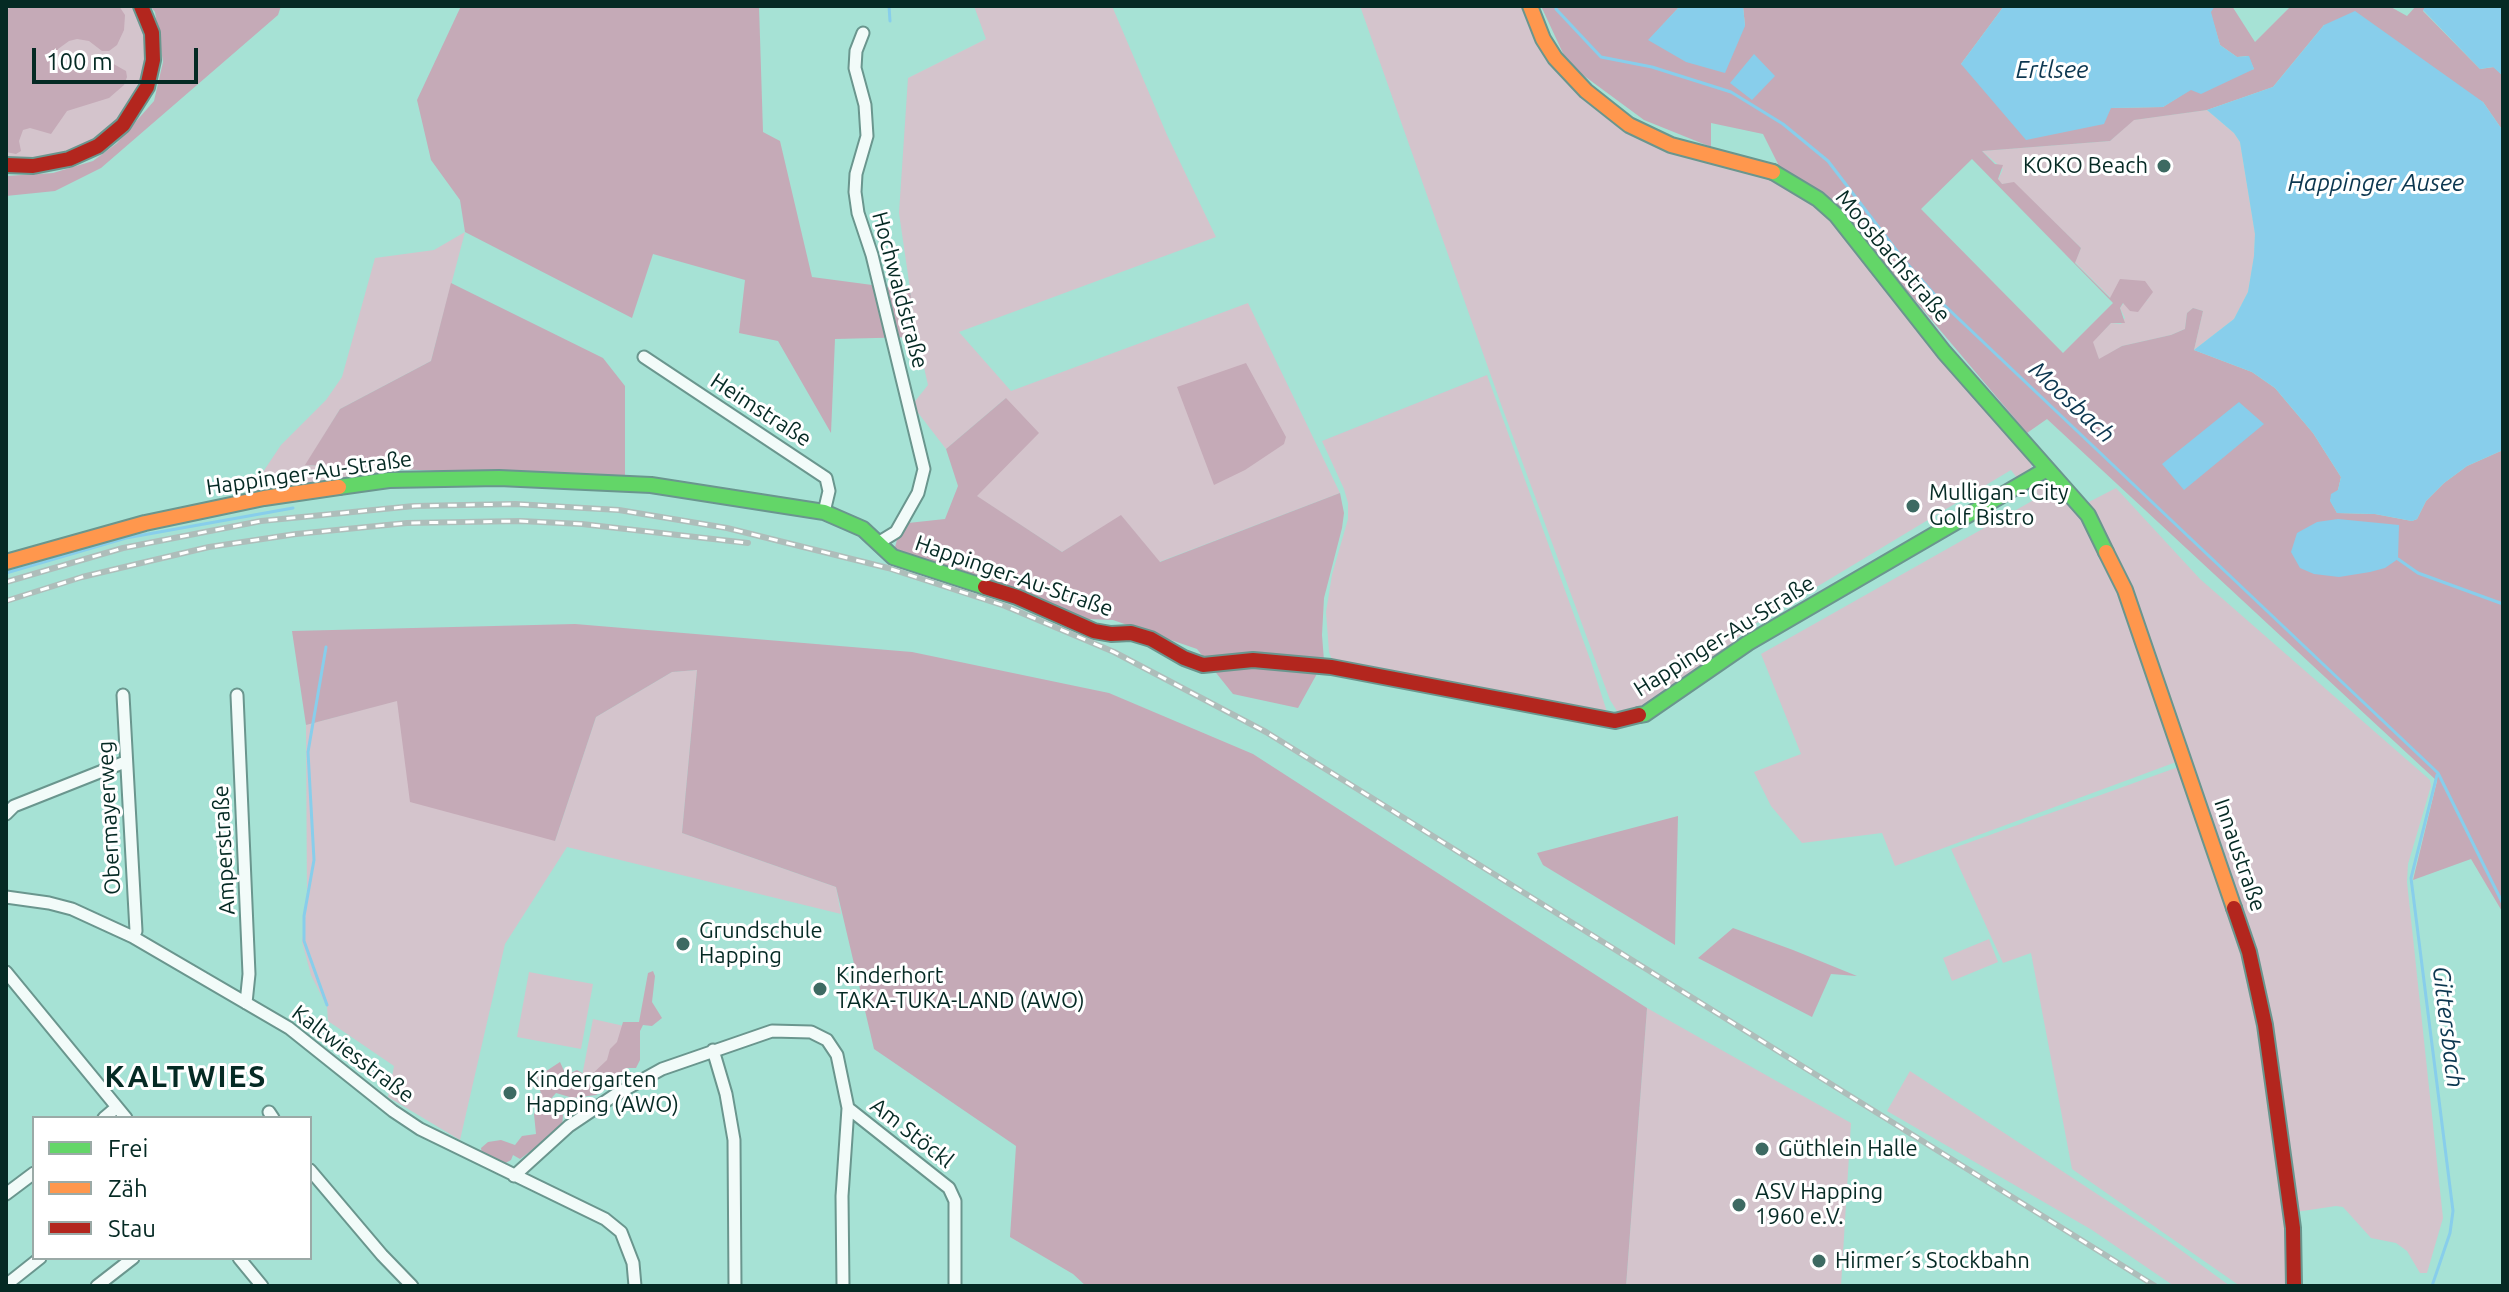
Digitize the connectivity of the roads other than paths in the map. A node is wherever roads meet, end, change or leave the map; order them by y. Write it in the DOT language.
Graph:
graph roads {
  1 [pos="141,6"];
  2 [pos="1530,6"];
  3 [pos="863,33"];
  4 [pos="6,165"];
  5 [pos="644,357"];
  6 [pos="2047,469"];
  7 [pos="824,512"];
  8 [pos="878,543"];
  9 [pos="6,562"];
  10 [pos="123,695"];
  11 [pos="237,695"];
  12 [pos="125,762"];
  13 [pos="6,814"];
  14 [pos="6,897"];
  15 [pos="133,937"];
  16 [pos="6,973"];
  17 [pos="246,1003"];
  18 [pos="713,1050"];
  19 [pos="117,1107"];
  20 [pos="848,1108"];
  21 [pos="106,1116"];
  22 [pos="124,1116"];
  23 [pos="312,1172"];
  24 [pos="32,1174"];
  25 [pos="514,1176"];
  26 [pos="6,1194"];
  27 [pos="37,1260"];
  28 [pos="130,1260"];
  29 [pos="241,1260"];
  30 [pos="6,1285"];
  31 [pos="97,1286"];
  32 [pos="262,1286"];
  33 [pos="412,1286"];
  34 [pos="635,1286"];
  35 [pos="735,1286"];
  36 [pos="843,1286"];
  37 [pos="955,1286"];
  38 [pos="2294,1286"];
  1 -- 4 [label="street"];
  2 -- 6 [label="street, Moosbachstraße"];
  3 -- 8 [label="street, Hochwaldstraße"];
  5 -- 7 [label="street, Heimstraße"];
  6 -- 8 [label="street, Happinger-Au-Straße"];
  6 -- 38 [label="street, Innaustraße"];
  7 -- 8 [label="street, Happinger-Au-Straße"];
  7 -- 9 [label="street, Happinger-Au-Straße"];
  10 -- 12 [label="street, Obermayerweg"];
  11 -- 17 [label="street, Amperstraße"];
  12 -- 13 [label="street"];
  12 -- 15 [label="street, Obermayerweg"];
  14 -- 15 [label="street, Kaltwiesstraße"];
  15 -- 17 [label="street, Kaltwiesstraße"];
  16 -- 19 [label="street"];
  17 -- 25 [label="street, Kaltwiesstraße"];
  18 -- 20 [label="street"];
  18 -- 25 [label="street"];
  18 -- 35 [label="street"];
  19 -- 21 [label="street"];
  19 -- 22 [label="street"];
  20 -- 36 [label="street"];
  20 -- 37 [label="street, Am Stöckl"];
  23 -- 33 [label="street"];
  24 -- 26 [label="street"];
  25 -- 34 [label="street, Kaltwiesstraße"];
  27 -- 30 [label="street"];
  28 -- 31 [label="street"];
  29 -- 32 [label="street"];
}
